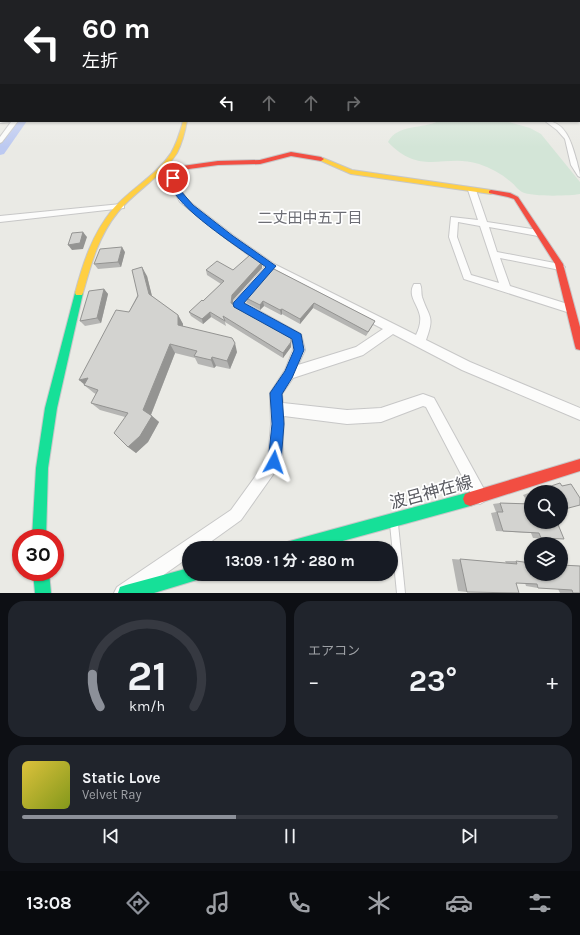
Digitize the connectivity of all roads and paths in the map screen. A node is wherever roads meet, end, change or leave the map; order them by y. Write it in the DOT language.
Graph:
graph roads {
  1 [pos="14,122"];
  2 [pos="185,122"];
  3 [pos="549,122"];
  4 [pos="0,142"];
  5 [pos="170,167"];
  6 [pos="580,175"];
  7 [pos="472,190"];
  8 [pos="121,206"];
  9 [pos="0,219"];
  10 [pos="484,224"];
  11 [pos="538,233"];
  12 [pos="494,254"];
  13 [pos="271,266"];
  14 [pos="560,267"];
  15 [pos="417,287"];
  16 [pos="506,290"];
  17 [pos="570,309"];
  18 [pos="393,328"];
  19 [pos="578,334"];
  20 [pos="419,342"];
  21 [pos="580,346"];
  22 [pos="288,374"];
  23 [pos="277,409"];
  24 [pos="580,414"];
  25 [pos="580,465"];
  26 [pos="480,496"];
  27 [pos="394,519"];
  28 [pos="39,529"];
  29 [pos="315,541"];
  30 [pos="182,578"];
  31 [pos="42,581"];
  32 [pos="43,593"];
  33 [pos="122,593"];
  34 [pos="126,593"];
  35 [pos="401,593"];
  1 -- 4 [label="street"];
  2 -- 5 [label="street"];
  3 -- 6 [label="street"];
  5 -- 7 [label="street"];
  5 -- 8 [label="street"];
  5 -- 13 [label="street"];
  7 -- 10 [label="street"];
  7 -- 11 [label="street"];
  8 -- 9 [label="street"];
  8 -- 28 [label="street"];
  10 -- 11 [label="street"];
  10 -- 12 [label="street"];
  10 -- 16 [label="street"];
  11 -- 14 [label="street"];
  12 -- 14 [label="street"];
  12 -- 16 [label="street"];
  13 -- 18 [label="street"];
  13 -- 22 [label="street"];
  14 -- 17 [label="street"];
  15 -- 20 [label="street"];
  16 -- 17 [label="street"];
  17 -- 19 [label="street"];
  18 -- 20 [label="street"];
  18 -- 22 [label="street"];
  19 -- 21 [label="street"];
  20 -- 24 [label="street"];
  22 -- 23 [label="street"];
  23 -- 26 [label="street"];
  23 -- 33 [label="street"];
  25 -- 26 [label="street, 波呂神在線"];
  26 -- 27 [label="street, 波呂神在線"];
  27 -- 29 [label="street, 波呂神在線"];
  27 -- 35 [label="lane"];
  30 -- 34 [label="street"];
  31 -- 32 [label="street"];
}
